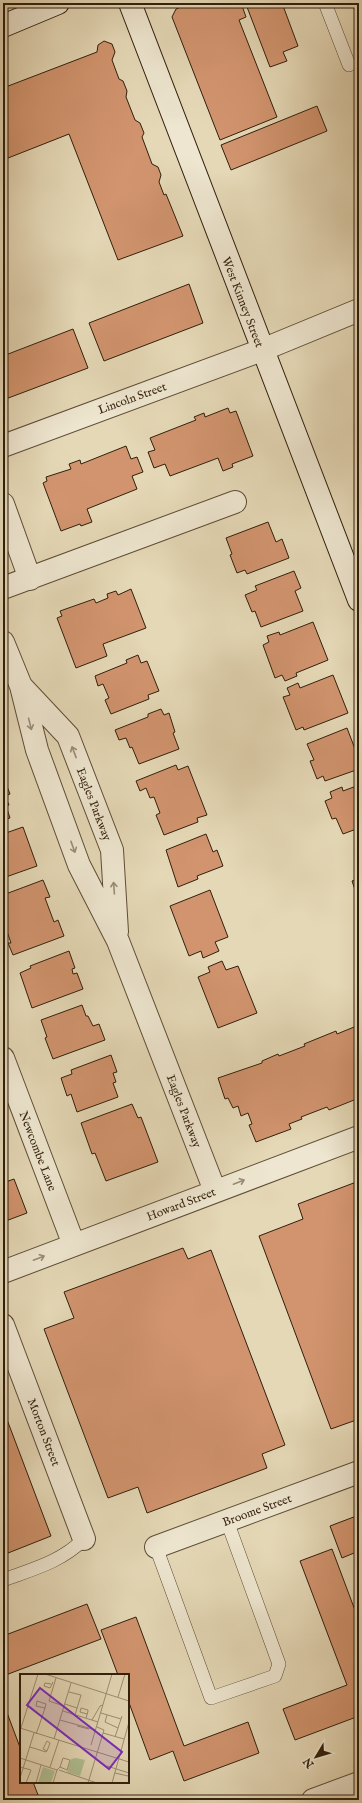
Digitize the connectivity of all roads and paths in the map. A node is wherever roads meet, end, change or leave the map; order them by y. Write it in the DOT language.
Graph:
graph roads {
  1 [pos="58,3"];
  2 [pos="130,3"];
  3 [pos="325,3"];
  4 [pos="3,26"];
  5 [pos="349,65"];
  6 [pos="359,310"];
  7 [pos="262,350"];
  8 [pos="3,446"];
  9 [pos="235,502"];
  10 [pos="3,504"];
  11 [pos="30,579"];
  12 [pos="3,588"];
  13 [pos="359,600"];
  14 [pos="3,642"];
  15 [pos="21,686"];
  16 [pos="118,941"];
  17 [pos="3,1058"];
  18 [pos="359,1137"];
  19 [pos="215,1191"];
  20 [pos="74,1245"];
  21 [pos="3,1272"];
  22 [pos="3,1325"];
  23 [pos="359,1472"];
  24 [pos="226,1521"];
  25 [pos="84,1539"];
  26 [pos="156,1548"];
  27 [pos="3,1580"];
  28 [pos="359,1783"];
  29 [pos="313,1800"];
  1 -- 4 [label="street"];
  2 -- 7 [label="street, West Kinney Street"];
  3 -- 5 [label="lane"];
  6 -- 7 [label="street, Lincoln Street"];
  7 -- 8 [label="street, Lincoln Street"];
  7 -- 13 [label="street, West Kinney Street"];
  9 -- 11 [label="street"];
  10 -- 11 [label="street"];
  11 -- 12 [label="street"];
  14 -- 15 [label="street, Eagles Parkway"];
  15 -- 16 [label="street, Eagles Parkway, one-way"];
  16 -- 15 [label="street, Eagles Parkway, one-way"];
  16 -- 19 [label="street, Eagles Parkway"];
  17 -- 20 [label="street, Newcombe Lane"];
  19 -- 18 [label="street, Howard Street, one-way"];
  19 -- 20 [label="street, Howard Street"];
  21 -- 20 [label="street, Howard Street, one-way"];
  22 -- 25 [label="street, Morton Street"];
  23 -- 24 [label="street, Broome Street"];
  24 -- 26 [label="street, Broome Street"];
  24 -- 26 [label="lane"];
  25 -- 27 [label="lane"];
  28 -- 29 [label="street"];
}
